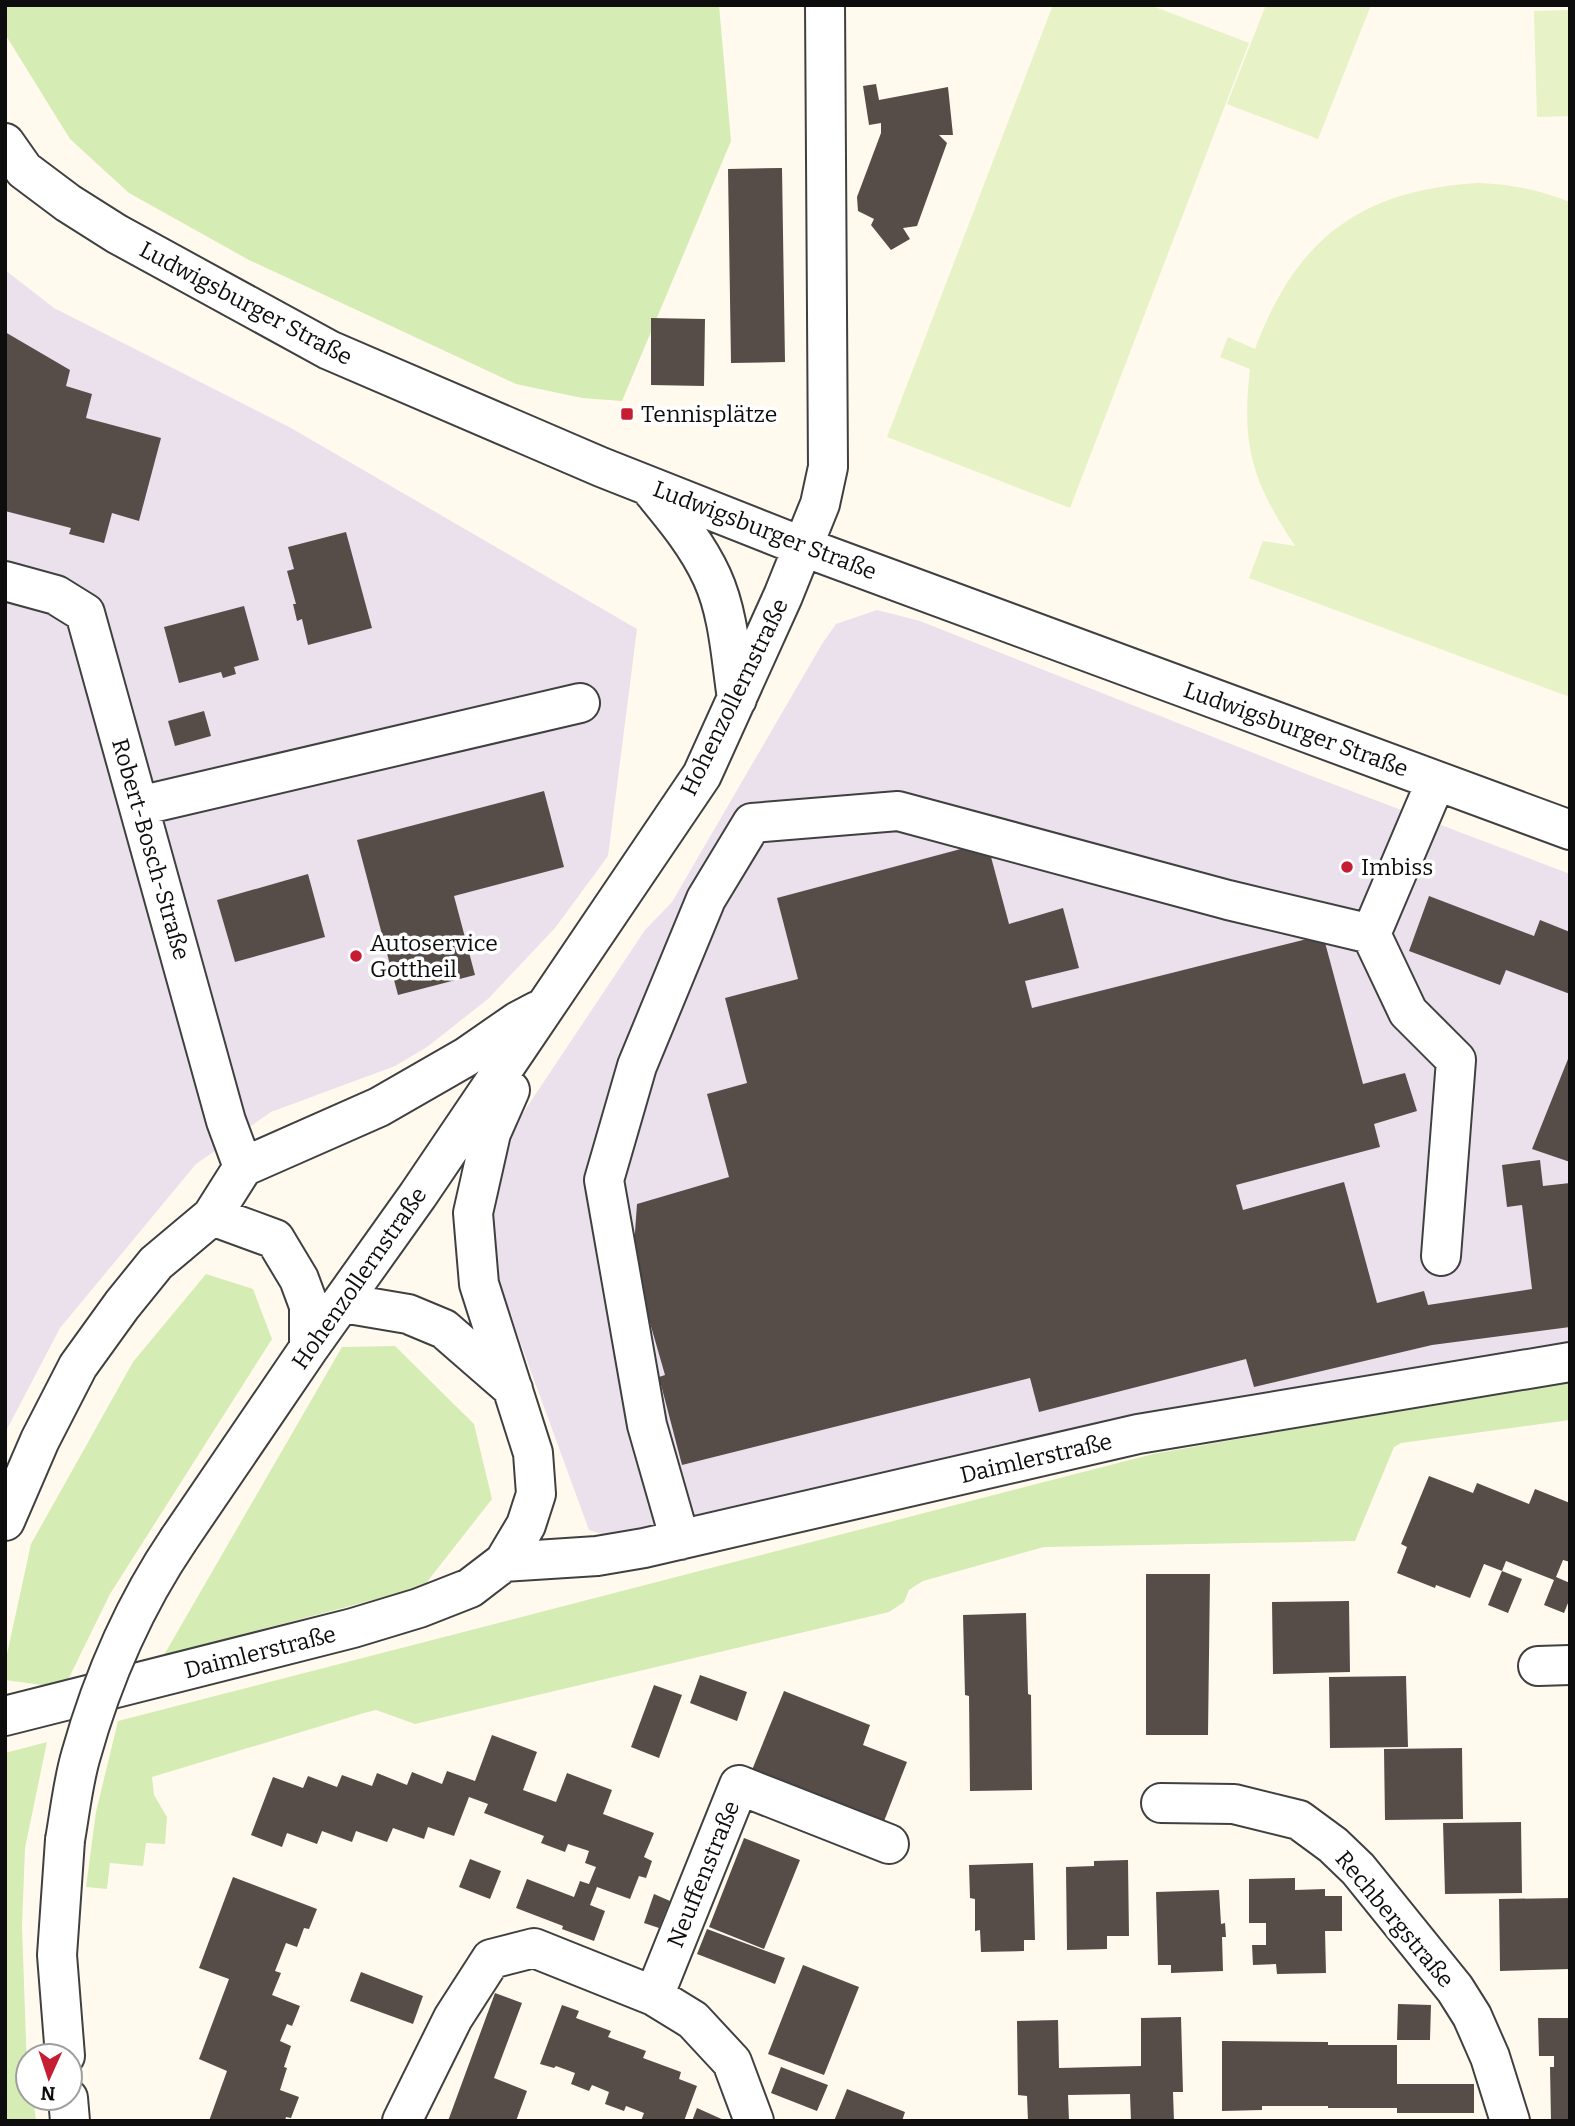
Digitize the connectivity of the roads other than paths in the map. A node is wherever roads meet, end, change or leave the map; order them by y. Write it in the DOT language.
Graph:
graph roads {
  1 [pos="825,5"];
  2 [pos="11,158"];
  3 [pos="649,486"];
  4 [pos="801,547"];
  5 [pos="5,581"];
  6 [pos="737,699"];
  7 [pos="580,703"];
  8 [pos="1436,781"];
  9 [pos="139,806"];
  10 [pos="1570,830"];
  11 [pos="1371,934"];
  12 [pos="548,1005"];
  13 [pos="243,1167"];
  14 [pos="212,1216"];
  15 [pos="1441,1256"];
  16 [pos="343,1303"];
  17 [pos="309,1348"];
  18 [pos="1570,1362"];
  19 [pos="513,1389"];
  20 [pos="5,1521"];
  21 [pos="680,1540"];
  22 [pos="504,1562"];
  23 [pos="5,1716"];
  24 [pos="1161,1803"];
  25 [pos="889,1844"];
  26 [pos="654,1996"];
  27 [pos="64,2042"];
  28 [pos="402,2121"];
  29 [pos="754,2121"];
  30 [pos="1510,2121"];
  1 -- 4 [label="street, Hohenzollernstraße"];
  2 -- 3 [label="street, Ludwigsburger Straße"];
  3 -- 4 [label="street, Ludwigsburger Straße"];
  3 -- 6 [label="street"];
  4 -- 6 [label="street, Hohenzollernstraße"];
  4 -- 8 [label="street, Ludwigsburger Straße"];
  5 -- 9 [label="street, Robert-Bosch-Straße"];
  6 -- 12 [label="street, Hohenzollernstraße"];
  7 -- 9 [label="street"];
  8 -- 10 [label="street, Ludwigsburger Straße"];
  8 -- 11 [label="street"];
  9 -- 13 [label="street, Robert-Bosch-Straße"];
  11 -- 15 [label="street"];
  11 -- 21 [label="street"];
  12 -- 13 [label="street"];
  12 -- 16 [label="street, Hohenzollernstraße"];
  12 -- 19 [label="street, Daimlerstraße"];
  13 -- 14 [label="street"];
  14 -- 17 [label="street"];
  14 -- 20 [label="street"];
  16 -- 17 [label="street, Hohenzollernstraße"];
  16 -- 19 [label="street"];
  17 -- 27 [label="street, Hohenzollernstraße, bridge"];
  18 -- 21 [label="street, Daimlerstraße"];
  19 -- 22 [label="street, Daimlerstraße"];
  21 -- 22 [label="street, Daimlerstraße"];
  22 -- 23 [label="street, Daimlerstraße"];
  24 -- 30 [label="street, Rechbergstraße"];
  25 -- 26 [label="street, Neuffenstraße"];
  26 -- 28 [label="street"];
  26 -- 29 [label="street"];
}
